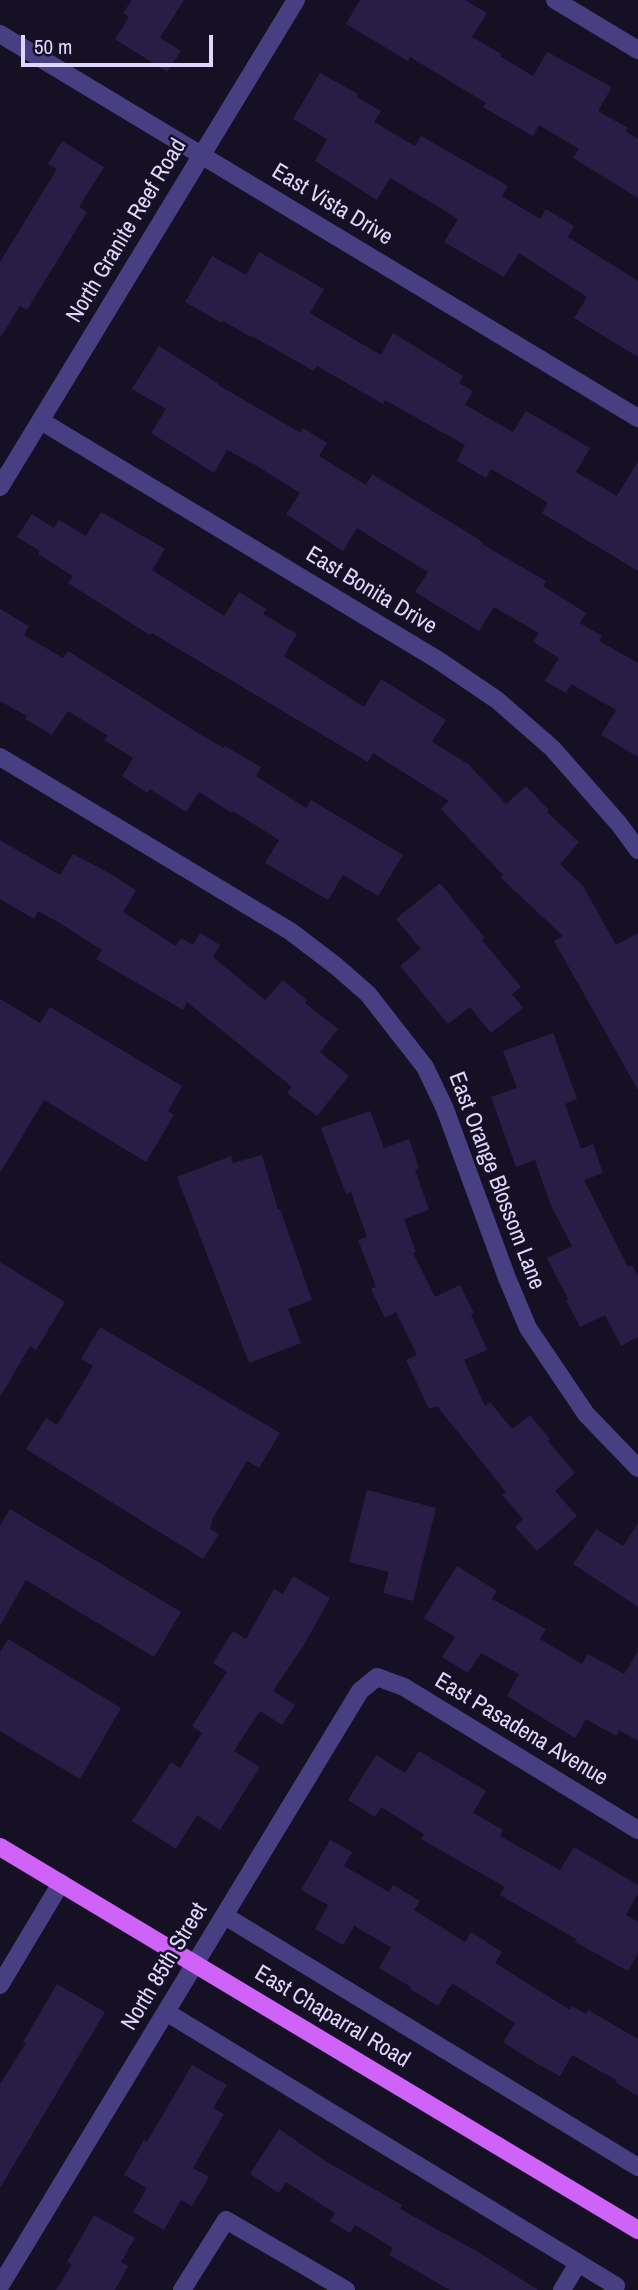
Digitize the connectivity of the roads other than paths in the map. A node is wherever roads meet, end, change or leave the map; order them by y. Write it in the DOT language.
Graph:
graph roads {
  1 [pos="296,0"];
  2 [pos="555,0"];
  3 [pos="0,34"];
  4 [pos="638,50"];
  5 [pos="202,155"];
  6 [pos="638,418"];
  7 [pos="41,421"];
  8 [pos="0,488"];
  9 [pos="0,757"];
  10 [pos="638,850"];
  11 [pos="638,1468"];
  12 [pos="377,1677"];
  13 [pos="638,1830"];
  14 [pos="0,1847"];
  15 [pos="61,1883"];
  16 [pos="225,1916"];
  17 [pos="196,1964"];
  18 [pos="0,1985"];
  19 [pos="166,2012"];
  20 [pos="638,2167"];
  21 [pos="638,2230"];
  22 [pos="578,2263"];
  23 [pos="0,2286"];
  24 [pos="617,2286"];
  25 [pos="182,2290"];
  26 [pos="346,2290"];
  27 [pos="562,2290"];
  1 -- 5 [label="street, North Granite Reef Road"];
  2 -- 4 [label="street"];
  3 -- 5 [label="street, East Vista Drive"];
  5 -- 6 [label="street, East Vista Drive"];
  5 -- 7 [label="street, North Granite Reef Road"];
  7 -- 8 [label="street, North Granite Reef Road"];
  7 -- 10 [label="street, East Bonita Drive"];
  9 -- 11 [label="street, East Orange Blossom Lane"];
  12 -- 13 [label="street, East Pasadena Avenue"];
  12 -- 16 [label="street, North 85th Street"];
  14 -- 15 [label="main road, East Chaparral Road"];
  15 -- 17 [label="main road, East Chaparral Road"];
  15 -- 18 [label="street"];
  16 -- 17 [label="street, North 85th Street"];
  16 -- 20 [label="street, East Chaparral Road"];
  17 -- 19 [label="street, North 85th Street"];
  17 -- 21 [label="main road, East Chaparral Road"];
  19 -- 22 [label="street"];
  19 -- 23 [label="street, North 85th Street"];
  22 -- 24 [label="street"];
  22 -- 27 [label="street"];
  25 -- 26 [label="street"];
}
